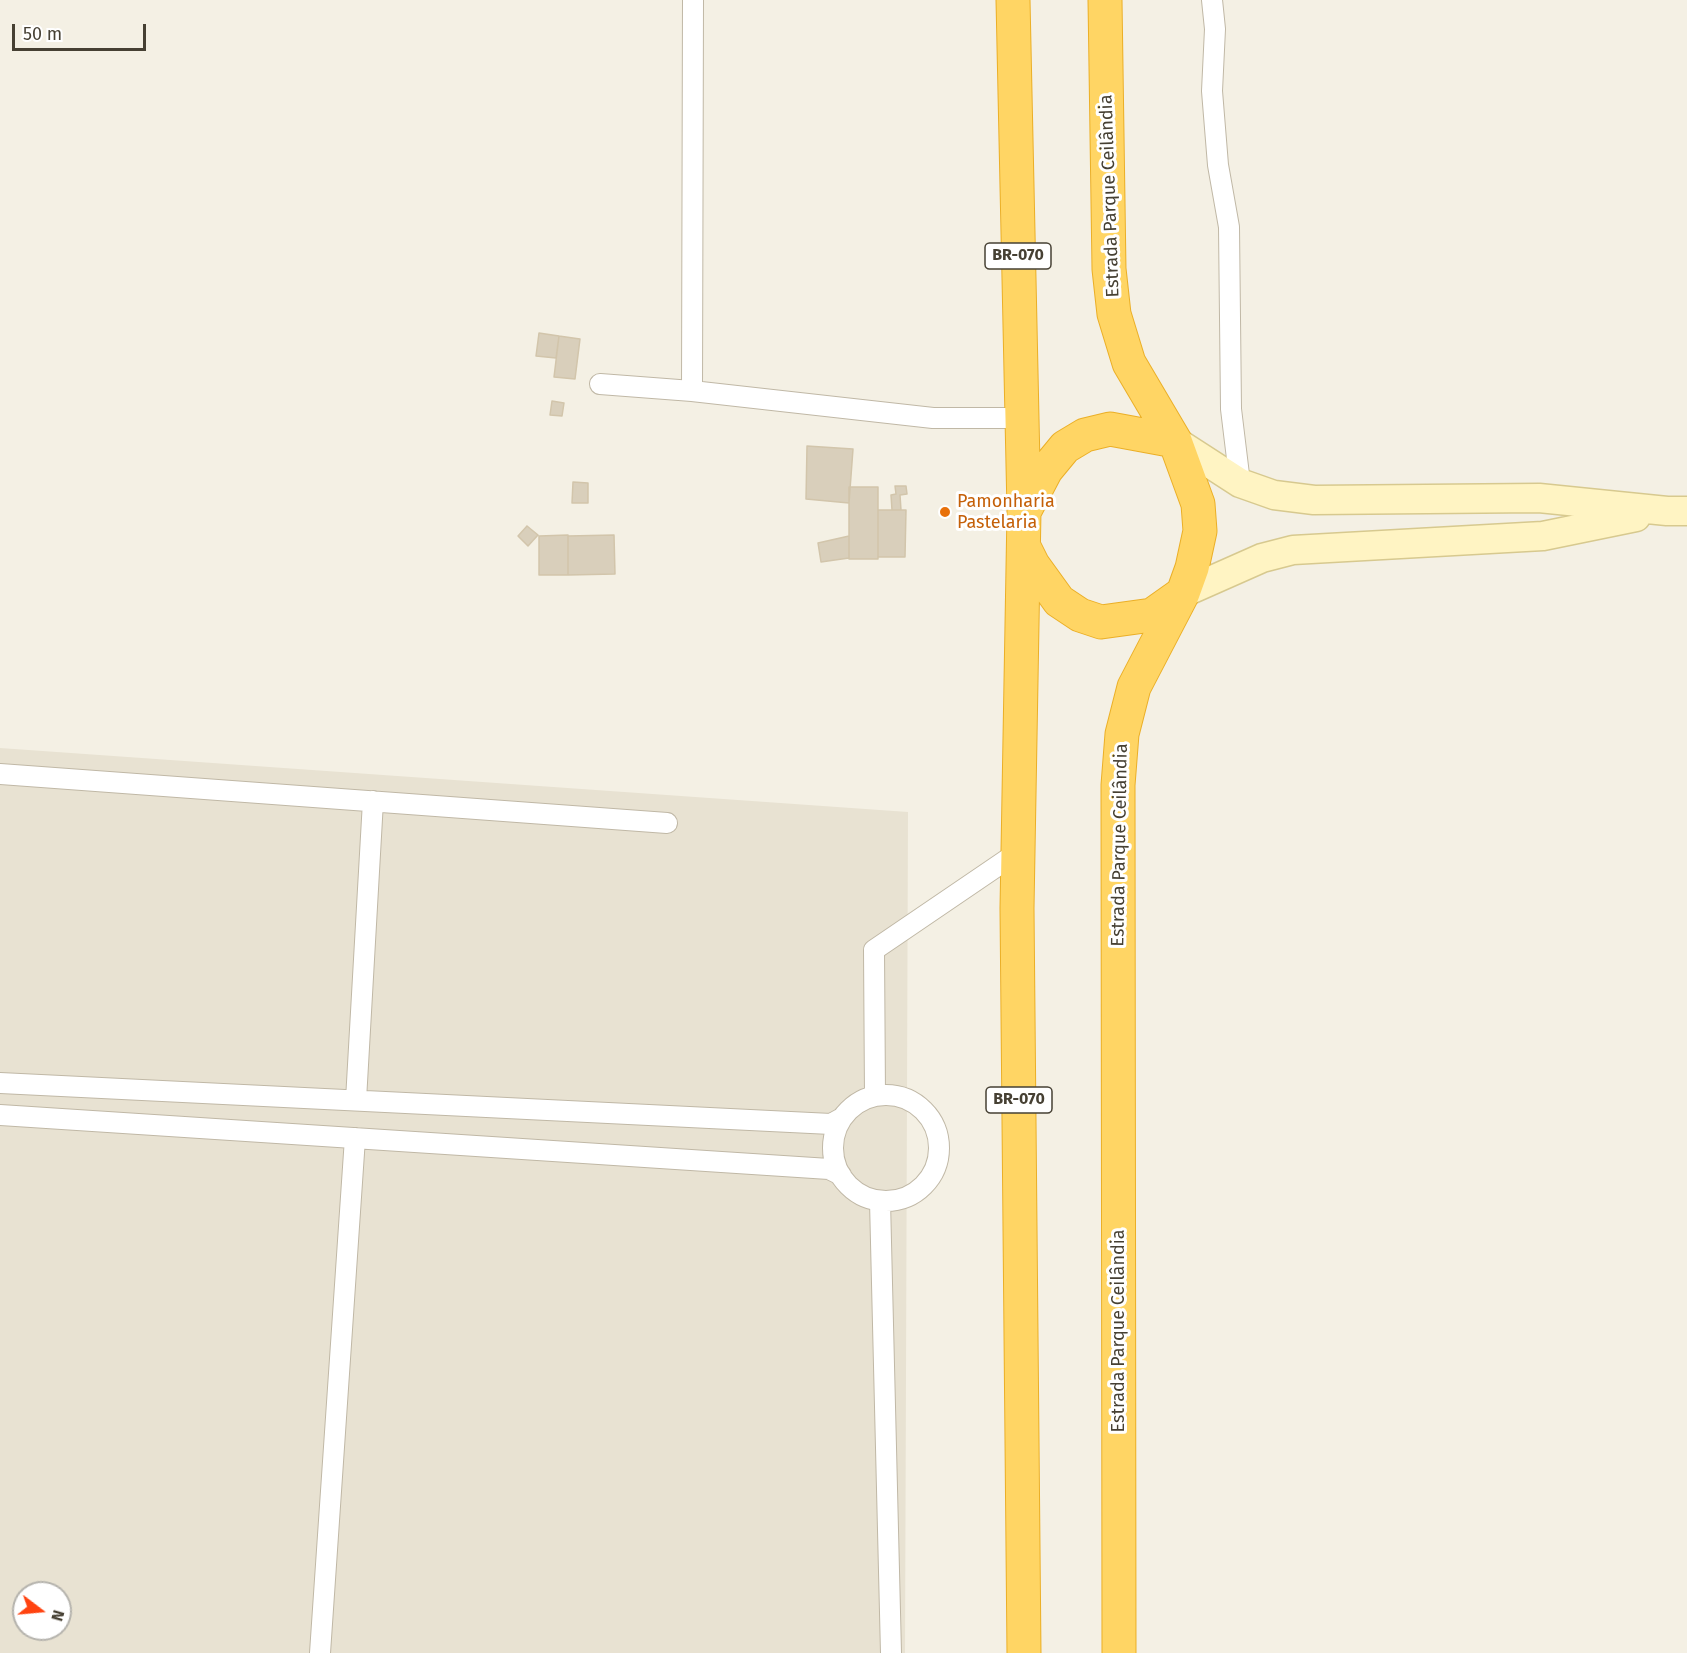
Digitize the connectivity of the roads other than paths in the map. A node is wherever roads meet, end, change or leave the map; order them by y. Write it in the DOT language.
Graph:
graph roads {
  1 [pos="693,0"];
  2 [pos="1013,0"];
  3 [pos="1106,0"];
  4 [pos="1212,0"];
  5 [pos="600,384"];
  6 [pos="692,391"];
  7 [pos="1022,418"];
  8 [pos="1175,441"];
  9 [pos="1240,483"];
  10 [pos="1024,511"];
  11 [pos="1677,511"];
  12 [pos="1024,547"];
  13 [pos="1183,593"];
  14 [pos="0,774"];
  15 [pos="373,801"];
  16 [pos="667,823"];
  17 [pos="1018,852"];
  18 [pos="0,1083"];
  19 [pos="875,1096"];
  20 [pos="356,1100"];
  21 [pos="0,1115"];
  22 [pos="840,1119"];
  23 [pos="355,1138"];
  24 [pos="841,1176"];
  25 [pos="880,1201"];
  26 [pos="320,1653"];
  27 [pos="891,1653"];
  28 [pos="1024,1653"];
  29 [pos="1119,1653"];
  1 -- 6 [label="street"];
  2 -- 7 [label="highway, BR-070"];
  3 -- 8 [label="highway, Estrada Parque Ceilândia"];
  4 -- 9 [label="street"];
  5 -- 6 [label="street"];
  6 -- 7 [label="street"];
  7 -- 10 [label="highway, BR-070"];
  8 -- 9 [label="main road"];
  8 -- 10 [label="highway"];
  8 -- 13 [label="highway, Estrada Parque Ceilândia"];
  9 -- 11 [label="main road"];
  10 -- 12 [label="highway, BR-070"];
  11 -- 13 [label="main road"];
  12 -- 13 [label="highway"];
  12 -- 17 [label="highway, BR-070"];
  13 -- 29 [label="highway, Estrada Parque Ceilândia"];
  14 -- 15 [label="street"];
  15 -- 16 [label="street"];
  15 -- 20 [label="street"];
  17 -- 19 [label="street"];
  17 -- 28 [label="highway, BR-070"];
  18 -- 20 [label="street"];
  19 -- 22 [label="street"];
  19 -- 25 [label="street"];
  20 -- 22 [label="street"];
  21 -- 23 [label="street"];
  22 -- 24 [label="street"];
  23 -- 24 [label="street"];
  23 -- 26 [label="street"];
  24 -- 25 [label="street"];
  25 -- 27 [label="street"];
}
